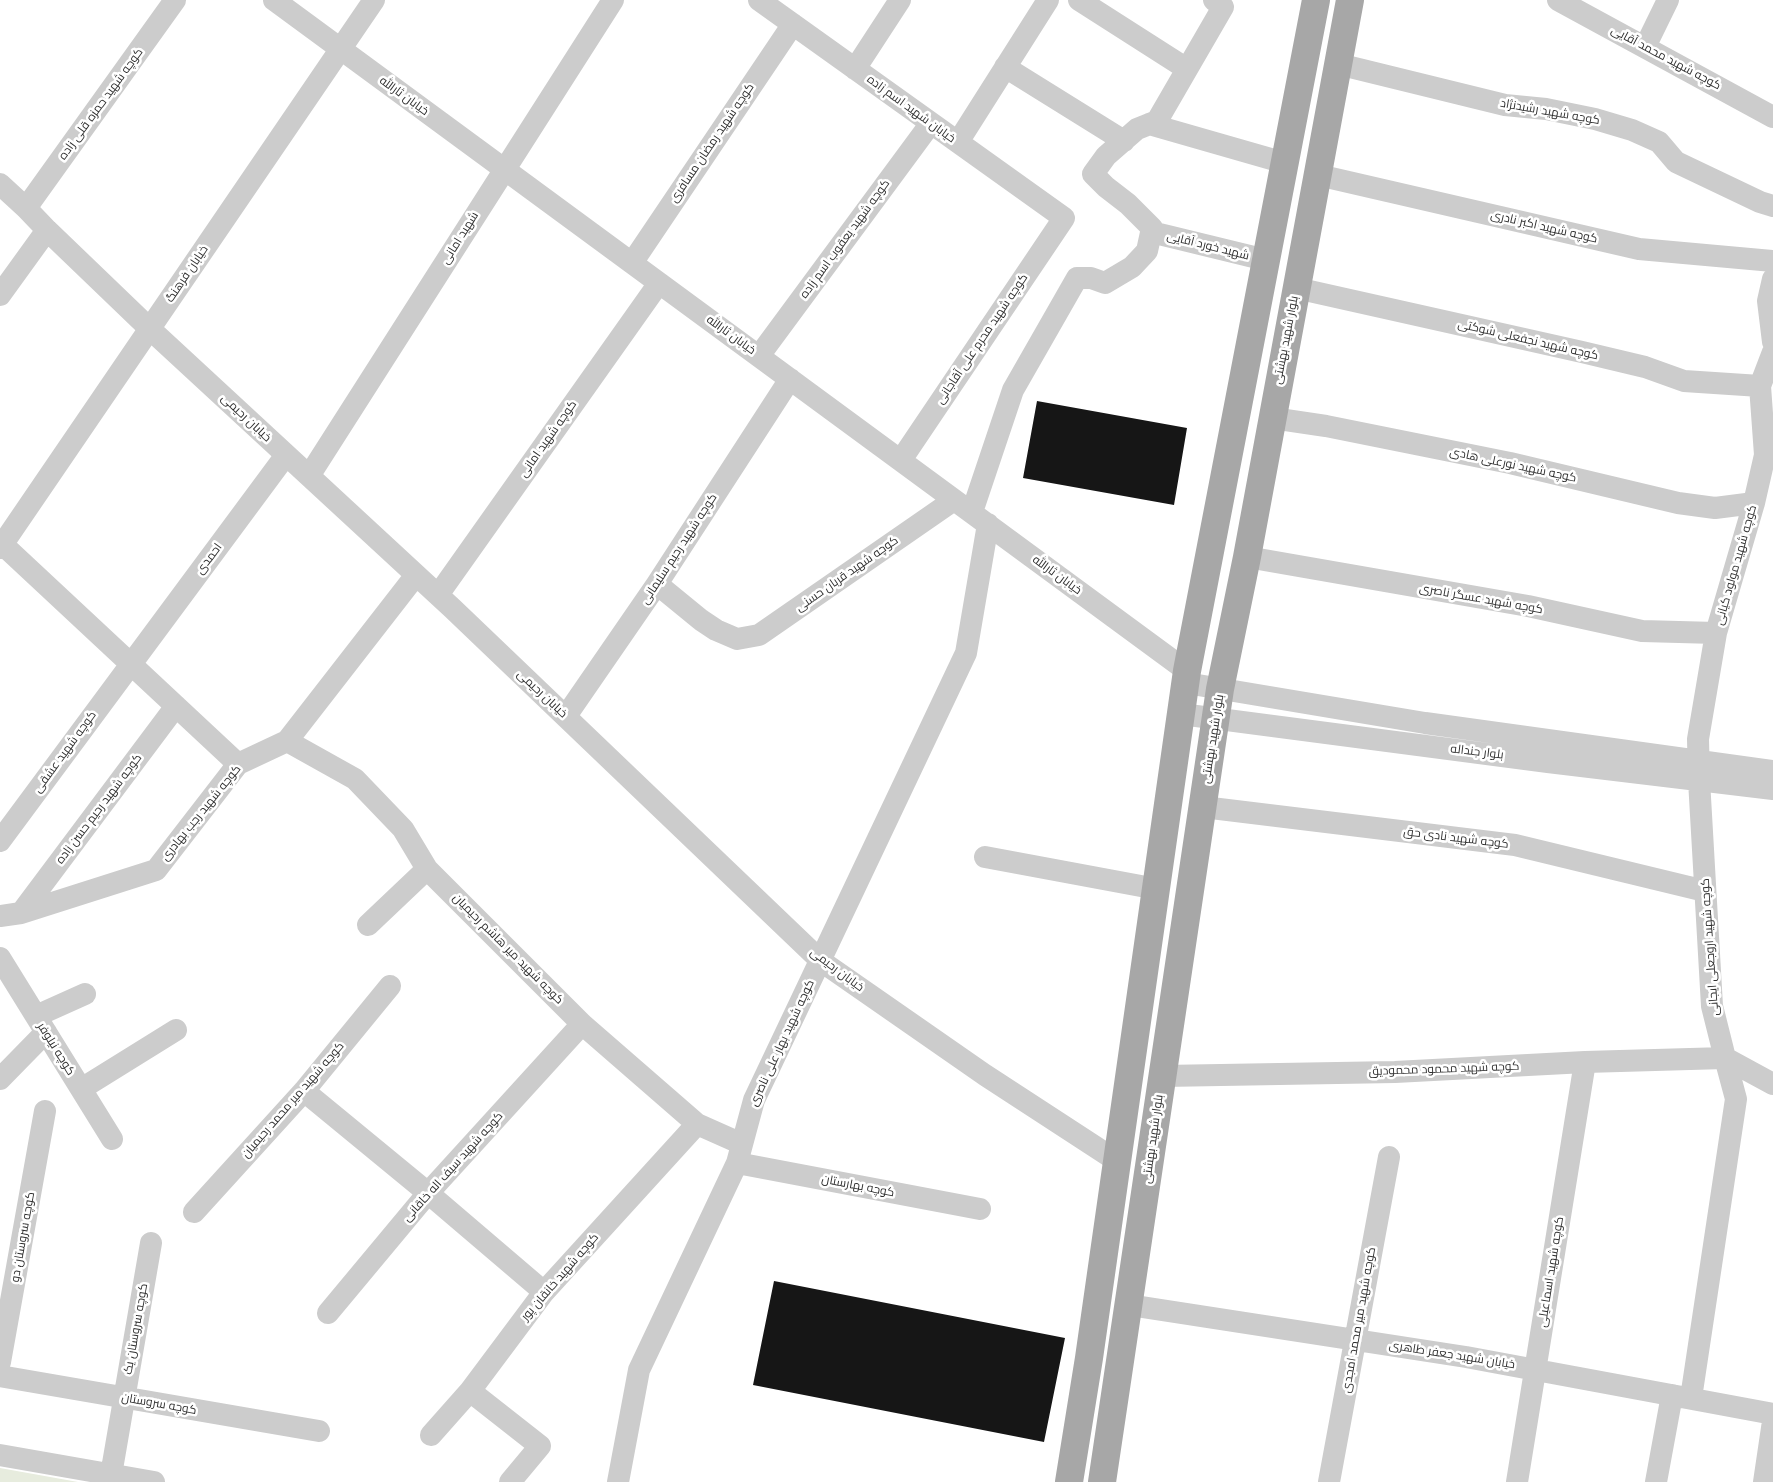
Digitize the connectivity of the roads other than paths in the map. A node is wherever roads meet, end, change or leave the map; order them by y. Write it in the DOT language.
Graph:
graph roads {
  1 [pos="175,0"];
  2 [pos="274,0"];
  3 [pos="374,0"];
  4 [pos="613,0"];
  5 [pos="759,0"];
  6 [pos="900,0"];
  7 [pos="1048,0"];
  8 [pos="1079,0"];
  9 [pos="1214,0"];
  10 [pos="1316,0"];
  11 [pos="1350,0"];
  12 [pos="1558,0"];
  13 [pos="1668,0"];
  14 [pos="793,24"];
  15 [pos="1645,47"];
  16 [pos="340,49"];
  17 [pos="1338,64"];
  18 [pos="1006,67"];
  19 [pos="855,69"];
  20 [pos="1187,69"];
  21 [pos="1773,116"];
  22 [pos="931,123"];
  23 [pos="1149,124"];
  24 [pos="1124,141"];
  25 [pos="958,142"];
  26 [pos="1285,163"];
  27 [pos="504,169"];
  28 [pos="1318,175"];
  29 [pos="0,184"];
  30 [pos="1773,206"];
  31 [pos="26,208"];
  32 [pos="1064,218"];
  33 [pos="47,230"];
  34 [pos="1151,232"];
  35 [pos="1266,260"];
  36 [pos="1773,261"];
  37 [pos="632,263"];
  38 [pos="1773,279"];
  39 [pos="658,282"];
  40 [pos="1296,288"];
  41 [pos="0,296"];
  42 [pos="150,329"];
  43 [pos="1773,342"];
  44 [pos="1773,352"];
  45 [pos="759,356"];
  46 [pos="790,379"];
  47 [pos="1760,386"];
  48 [pos="1272,418"];
  49 [pos="286,455"];
  50 [pos="901,460"];
  51 [pos="309,476"];
  52 [pos="1754,503"];
  53 [pos="971,512"];
  54 [pos="1,545"];
  55 [pos="1246,557"];
  56 [pos="416,575"];
  57 [pos="657,584"];
  58 [pos="438,595"];
  59 [pos="1716,633"];
  60 [pos="131,663"];
  61 [pos="1186,677"];
  62 [pos="1220,689"];
  63 [pos="176,706"];
  64 [pos="1181,714"];
  65 [pos="566,716"];
  66 [pos="1216,719"];
  67 [pos="1502,733"];
  68 [pos="287,741"];
  69 [pos="1494,755"];
  70 [pos="238,764"];
  71 [pos="1699,770"];
  72 [pos="1773,771"];
  73 [pos="1773,789"];
  74 [pos="1202,807"];
  75 [pos="0,841"];
  76 [pos="985,857"];
  77 [pos="427,869"];
  78 [pos="1157,890"];
  79 [pos="1705,891"];
  80 [pos="10,915"];
  81 [pos="368,925"];
  82 [pos="0,958"];
  83 [pos="821,961"];
  84 [pos="390,986"];
  85 [pos="85,994"];
  86 [pos="41,1024"];
  87 [pos="582,1024"];
  88 [pos="176,1030"];
  89 [pos="1725,1058"];
  90 [pos="1585,1062"];
  91 [pos="1163,1076"];
  92 [pos="0,1079"];
  93 [pos="1773,1084"];
  94 [pos="81,1089"];
  95 [pos="304,1091"];
  96 [pos="45,1111"];
  97 [pos="698,1124"];
  98 [pos="112,1139"];
  99 [pos="740,1153"];
  100 [pos="1389,1157"];
  101 [pos="1118,1161"];
  102 [pos="428,1193"];
  103 [pos="980,1209"];
  104 [pos="194,1212"];
  105 [pos="151,1243"];
  106 [pos="544,1292"];
  107 [pos="1129,1305"];
  108 [pos="328,1313"];
  109 [pos="1355,1340"];
  110 [pos="0,1362"];
  111 [pos="1535,1370"];
  112 [pos="0,1376"];
  113 [pos="470,1390"];
  114 [pos="1682,1397"];
  115 [pos="124,1398"];
  116 [pos="1773,1414"];
  117 [pos="1773,1421"];
  118 [pos="319,1432"];
  119 [pos="431,1435"];
  120 [pos="0,1455"];
  121 [pos="1768,1474"];
  122 [pos="111,1475"];
  123 [pos="154,1482"];
  124 [pos="510,1482"];
  125 [pos="618,1482"];
  126 [pos="1070,1482"];
  127 [pos="1102,1482"];
  128 [pos="1329,1482"];
  129 [pos="1517,1482"];
  130 [pos="1656,1482"];
  1 -- 31 [label="street, کوچه شهید حمزه قلی زاده"];
  2 -- 16 [label="street, خیابان ثارالله"];
  3 -- 16 [label="street, خیابان فرهنگ"];
  4 -- 27 [label="street, شهید امانی"];
  5 -- 14 [label="street, خیابان شهید اسم زاده"];
  6 -- 19 [label="street"];
  7 -- 18 [label="street"];
  8 -- 20 [label="street"];
  9 -- 20 [label="street"];
  10 -- 26 [label="main road"];
  11 -- 17 [label="main road, بلوار شهید بهشتی"];
  12 -- 15 [label="street, کوچه شهید محمد آقایی"];
  13 -- 15 [label="street"];
  14 -- 19 [label="street, خیابان شهید اسم زاده"];
  14 -- 37 [label="street, کوچه شهید رمضان مسافری"];
  15 -- 21 [label="street, کوچه شهید محمد آقایی"];
  16 -- 27 [label="street, خیابان ثارالله"];
  16 -- 42 [label="street, خیابان فرهنگ"];
  17 -- 28 [label="main road, بلوار شهید بهشتی"];
  17 -- 30 [label="street, کوچه شهید رشیدنژاد"];
  18 -- 24 [label="street"];
  18 -- 25 [label="street"];
  19 -- 22 [label="street, خیابان شهید اسم زاده"];
  20 -- 23 [label="street"];
  22 -- 25 [label="street, خیابان شهید اسم زاده"];
  22 -- 45 [label="street, کوچه شهید یعقوب اسم زاده"];
  23 -- 24 [label="street"];
  23 -- 26 [label="street"];
  24 -- 34 [label="street"];
  25 -- 32 [label="street, خیابان شهید اسم زاده"];
  26 -- 35 [label="main road"];
  27 -- 37 [label="street, خیابان ثارالله"];
  27 -- 51 [label="street, شهید امانی"];
  28 -- 36 [label="street, کوچه شهید اکبر نادری"];
  28 -- 40 [label="main road, بلوار شهید بهشتی"];
  29 -- 31 [label="street, خیابان رحیمی"];
  31 -- 33 [label="street, خیابان رحیمی"];
  32 -- 50 [label="street, کوچه شهید محرم علی آقاجانی"];
  33 -- 41 [label="street"];
  33 -- 42 [label="street, خیابان رحیمی"];
  34 -- 35 [label="street, شهید خورد آقایی"];
  34 -- 53 [label="street"];
  35 -- 61 [label="main road"];
  37 -- 39 [label="street, خیابان ثارالله"];
  38 -- 43 [label="street"];
  39 -- 45 [label="street, خیابان ثارالله"];
  39 -- 58 [label="street, کوچه شهید امانی"];
  40 -- 47 [label="street, کوچه شهید نجفعلی شوکتی"];
  40 -- 48 [label="main road, بلوار شهید بهشتی"];
  42 -- 49 [label="street, خیابان رحیمی"];
  42 -- 54 [label="street, خیابان فرهنگ"];
  44 -- 47 [label="street, کوچه شهید مولود کیانی"];
  45 -- 46 [label="street, خیابان ثارالله"];
  46 -- 50 [label="street, خیابان ثارالله"];
  46 -- 57 [label="street, کوچه شهید رحیم سلیمانی"];
  47 -- 52 [label="street, کوچه شهید مولود کیانی"];
  48 -- 52 [label="street, کوچه شهید نورعلی هادی"];
  48 -- 55 [label="main road, بلوار شهید بهشتی"];
  49 -- 51 [label="street, خیابان رحیمی"];
  49 -- 60 [label="street, احمدی"];
  50 -- 53 [label="street, خیابان ثارالله"];
  51 -- 56 [label="street, خیابان رحیمی"];
  52 -- 59 [label="street, کوچه شهید مولود کیانی"];
  53 -- 57 [label="street, کوچه شهید قربان حسنی"];
  53 -- 61 [label="street, خیابان ثارالله"];
  53 -- 83 [label="street, کوچه شهید بهار علی ناصری"];
  54 -- 60 [label="street"];
  55 -- 59 [label="street, کوچه شهید عسگر ناصری"];
  55 -- 62 [label="main road, بلوار شهید بهشتی"];
  56 -- 58 [label="street, خیابان رحیمی"];
  56 -- 68 [label="street"];
  57 -- 65 [label="street, کوچه شهید رحیم سلیمانی"];
  58 -- 65 [label="street, خیابان رحیمی"];
  59 -- 71 [label="street, کوچه شهید مولود کیانی"];
  60 -- 63 [label="street"];
  60 -- 75 [label="street, کوچه شهید عشقی"];
  61 -- 62 [label="street, بلوار جنداله"];
  61 -- 64 [label="main road"];
  62 -- 66 [label="main road, بلوار شهید بهشتی"];
  62 -- 67 [label="street, بلوار جنداله"];
  63 -- 70 [label="street"];
  63 -- 80 [label="street, کوچه شهید رحیم حسن زاده"];
  64 -- 66 [label="street, بلوار جنداله"];
  64 -- 78 [label="main road"];
  65 -- 83 [label="street, خیابان رحیمی"];
  66 -- 69 [label="street, بلوار جنداله"];
  66 -- 74 [label="main road, بلوار شهید بهشتی"];
  67 -- 69 [label="street"];
  67 -- 71 [label="street, بلوار جنداله"];
  68 -- 70 [label="street, کوچه شهید رجب بهادری"];
  68 -- 77 [label="street, کوچه شهید میر هاشم رحیمیان"];
  69 -- 71 [label="street, بلوار جنداله"];
  70 -- 80 [label="street, کوچه شهید رجب بهادری"];
  71 -- 72 [label="street, بلوار جنداله"];
  71 -- 73 [label="street, بلوار جنداله"];
  71 -- 79 [label="street, کوچه شهید اروجعلی ایجانی"];
  74 -- 79 [label="street, کوچه شهید نادی حق"];
  74 -- 91 [label="main road, بلوار شهید بهشتی"];
  76 -- 78 [label="street"];
  77 -- 81 [label="street"];
  77 -- 87 [label="street, کوچه شهید میر هاشم رحیمیان"];
  78 -- 101 [label="main road"];
  79 -- 89 [label="street, کوچه شهید اروجعلی ایجانی"];
  82 -- 86 [label="street, کوچه نیلوفر"];
  83 -- 99 [label="street, کوچه شهید بهار علی ناصری"];
  83 -- 101 [label="street, خیابان رحیمی"];
  84 -- 95 [label="street, کوچه شهید میر محمد رحیمیان"];
  85 -- 86 [label="street"];
  86 -- 92 [label="street"];
  86 -- 94 [label="street, کوچه نیلوفر"];
  87 -- 97 [label="street, کوچه شهید میر هاشم رحیمیان"];
  87 -- 102 [label="street, کوچه شهید سیف اله خاقانی"];
  88 -- 94 [label="street"];
  89 -- 90 [label="street, کوچه شهید محمود محمودیق"];
  89 -- 93 [label="street"];
  89 -- 114 [label="street, کوچه شهید اروجعلی ایجانی"];
  90 -- 91 [label="street, کوچه شهید محمود محمودیق"];
  90 -- 111 [label="street, کوچه شهید اسماعیلی"];
  91 -- 107 [label="main road, بلوار شهید بهشتی"];
  94 -- 98 [label="street, کوچه نیلوفر"];
  95 -- 102 [label="street"];
  95 -- 104 [label="street, کوچه شهید میر محمد رحیمیان"];
  96 -- 110 [label="street, کوچه سروستان دو"];
  97 -- 99 [label="street, کوچه شهید میر هاشم رحیمیان"];
  97 -- 106 [label="street, کوچه شهید خانقان پور"];
  99 -- 103 [label="street, کوچه بهارستان"];
  99 -- 125 [label="street, کوچه شهید بهار علی ناصری"];
  100 -- 109 [label="street, کوچه شهید میر محمد امجدی"];
  101 -- 126 [label="main road"];
  102 -- 106 [label="street"];
  102 -- 108 [label="street, کوچه شهید سیف اله خاقانی"];
  105 -- 115 [label="street, کوچه سروستان یک"];
  106 -- 113 [label="street, کوچه شهید خانقان پور"];
  107 -- 109 [label="street, خیابان شهید جعفر طاهری"];
  107 -- 127 [label="main road, بلوار شهید بهشتی"];
  109 -- 111 [label="street, خیابان شهید جعفر طاهری"];
  109 -- 128 [label="street, کوچه شهید میر محمد امجدی"];
  111 -- 114 [label="street, خیابان شهید جعفر طاهری"];
  111 -- 129 [label="street, کوچه شهید اسماعیلی"];
  112 -- 115 [label="street, کوچه سروستان"];
  113 -- 119 [label="street, کوچه شهید خانقان پور"];
  113 -- 124 [label="street"];
  114 -- 116 [label="street, خیابان شهید جعفر طاهری"];
  114 -- 130 [label="street, کوچه شهید اروجعلی ایجانی"];
  115 -- 118 [label="street, کوچه سروستان"];
  115 -- 122 [label="street, کوچه سروستان یک"];
  117 -- 121 [label="street"];
  120 -- 122 [label="street"];
  122 -- 123 [label="street"];
}
